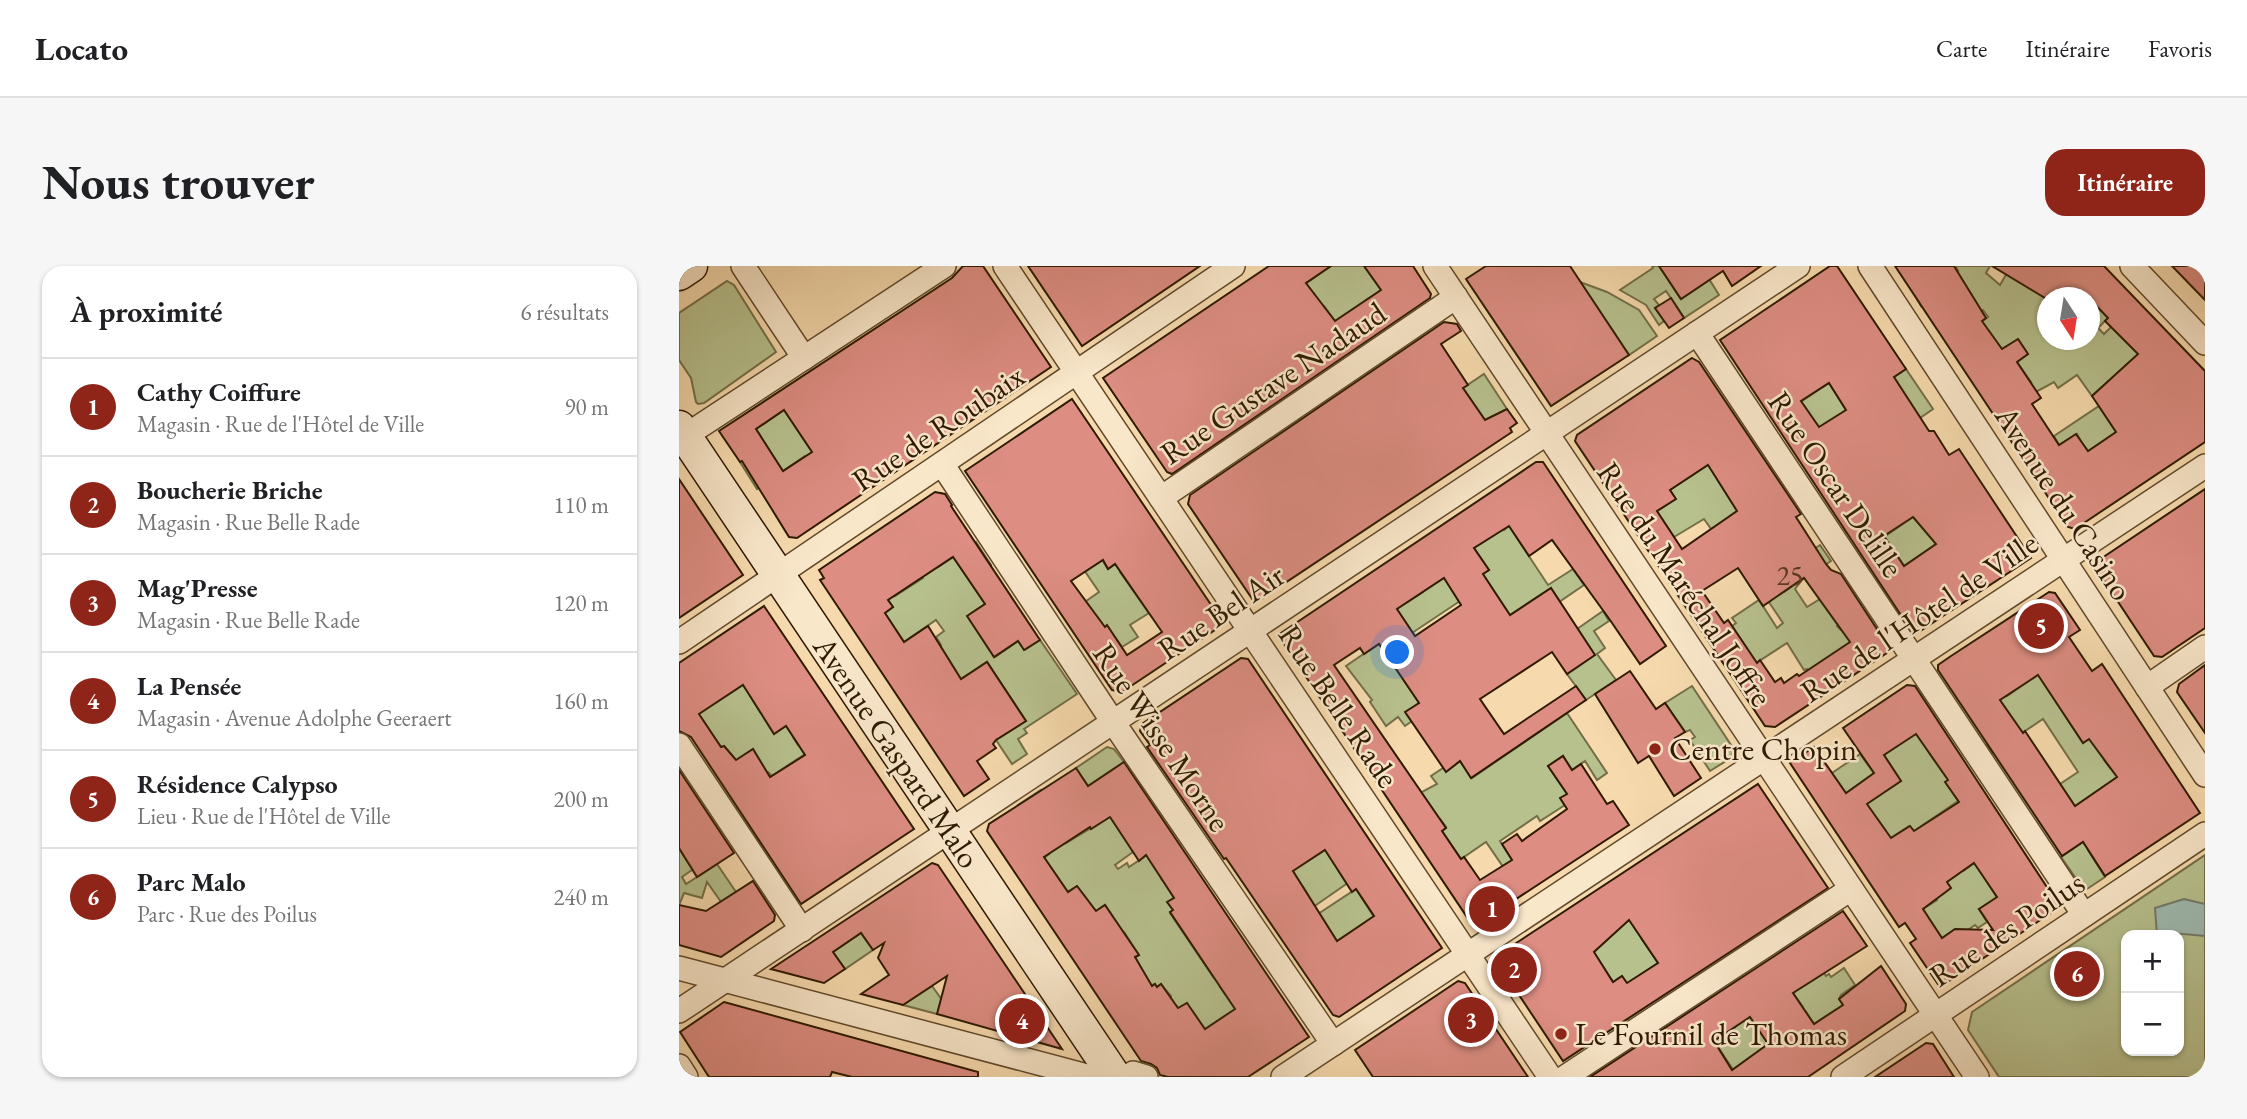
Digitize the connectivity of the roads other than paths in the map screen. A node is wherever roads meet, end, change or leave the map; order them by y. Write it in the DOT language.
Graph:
graph roads {
  1 [pos="691,266"];
  2 [pos="743,266"];
  3 [pos="944,266"];
  4 [pos="1005,266"];
  5 [pos="1233,266"];
  6 [pos="1435,266"];
  7 [pos="1798,266"];
  8 [pos="1870,266"];
  9 [pos="2133,266"];
  10 [pos="679,274"];
  11 [pos="1456,297"];
  12 [pos="1697,333"];
  13 [pos="2205,343"];
  14 [pos="804,358"];
  15 [pos="1077,372"];
  16 [pos="1547,433"];
  17 [pos="681,434"];
  18 [pos="942,464"];
  19 [pos="2205,466"];
  20 [pos="1161,498"];
  21 [pos="2063,560"];
  22 [pos="779,575"];
  23 [pos="1251,631"];
  24 [pos="679,642"];
  25 [pos="2205,647"];
  26 [pos="1914,658"];
  27 [pos="2147,687"];
  28 [pos="1113,722"];
  29 [pos="679,745"];
  30 [pos="1764,758"];
  31 [pos="2205,775"];
  32 [pos="951,830"];
  33 [pos="2205,834"];
  34 [pos="1851,889"];
  35 [pos="2084,915"];
  36 [pos="801,930"];
  37 [pos="1468,954"];
  38 [pos="679,968"];
  39 [pos="726,981"];
  40 [pos="679,1011"];
  41 [pos="1935,1015"];
  42 [pos="1333,1044"];
  43 [pos="679,1066"];
  44 [pos="686,1077"];
  45 [pos="1091,1077"];
  46 [pos="1115,1077"];
  47 [pos="1127,1077"];
  48 [pos="1146,1077"];
  49 [pos="1283,1077"];
  50 [pos="1551,1077"];
  51 [pos="1565,1077"];
  52 [pos="1843,1077"];
  53 [pos="1977,1077"];
  1 -- 10 [label="street"];
  2 -- 14 [label="street"];
  3 -- 14 [label="street"];
  4 -- 15 [label="street, Rue Belle Rade"];
  5 -- 15 [label="street, Rue de Roubaix"];
  6 -- 11 [label="street, Rue du Maréchal Joffre"];
  7 -- 12 [label="street, Rue Bel Air"];
  8 -- 21 [label="street, Avenue du Casino"];
  9 -- 13 [label="street"];
  11 -- 16 [label="street, Rue du Maréchal Joffre"];
  11 -- 20 [label="street, Rue Gustave Nadaud"];
  12 -- 16 [label="street, Rue Bel Air"];
  12 -- 26 [label="street, Rue Oscar Delille"];
  14 -- 17 [label="street"];
  15 -- 18 [label="street, Rue de Roubaix"];
  15 -- 20 [label="street, Rue Belle Rade"];
  16 -- 23 [label="street, Rue Bel Air"];
  16 -- 30 [label="street, Rue du Maréchal Joffre"];
  17 -- 22 [label="street, Avenue Gaspard Malo"];
  18 -- 22 [label="street, Rue de Roubaix"];
  18 -- 28 [label="street, Rue Wisse Morne"];
  19 -- 21 [label="street, Rue de l'Hôtel de Ville"];
  20 -- 23 [label="street, Rue Belle Rade"];
  21 -- 26 [label="street, Rue de l'Hôtel de Ville"];
  21 -- 27 [label="street, Avenue du Casino"];
  22 -- 24 [label="street, Rue de Roubaix"];
  22 -- 32 [label="street, Avenue Gaspard Malo"];
  23 -- 28 [label="street, Rue Bel Air"];
  23 -- 37 [label="street, Rue Belle Rade"];
  25 -- 27 [label="street"];
  26 -- 30 [label="street, Rue de l'Hôtel de Ville"];
  26 -- 35 [label="street, Rue Oscar Delille"];
  27 -- 31 [label="street, Avenue du Casino"];
  28 -- 32 [label="street, Rue Bel Air"];
  28 -- 42 [label="street, Rue Wisse Morne"];
  29 -- 36 [label="street"];
  30 -- 34 [label="street, Rue du Maréchal Joffre"];
  30 -- 37 [label="street, Rue de l'Hôtel de Ville"];
  32 -- 36 [label="street, Rue Bel Air"];
  32 -- 46 [label="street, Avenue Gaspard Malo"];
  33 -- 35 [label="street, Rue des Poilus"];
  34 -- 41 [label="street, Rue du Maréchal Joffre"];
  34 -- 51 [label="street"];
  35 -- 41 [label="street, Rue des Poilus"];
  36 -- 39 [label="street, Rue Bel Air"];
  37 -- 42 [label="street, Rue de l'Hôtel de Ville"];
  37 -- 50 [label="street, Rue Belle Rade"];
  38 -- 39 [label="street"];
  39 -- 40 [label="street, Rue Bel Air"];
  39 -- 45 [label="street"];
  41 -- 52 [label="street, Rue des Poilus"];
  41 -- 53 [label="street, Rue du Maréchal Joffre"];
  42 -- 49 [label="street, Rue de l'Hôtel de Ville"];
  43 -- 44 [label="street"];
  47 -- 48 [label="street"];
}
